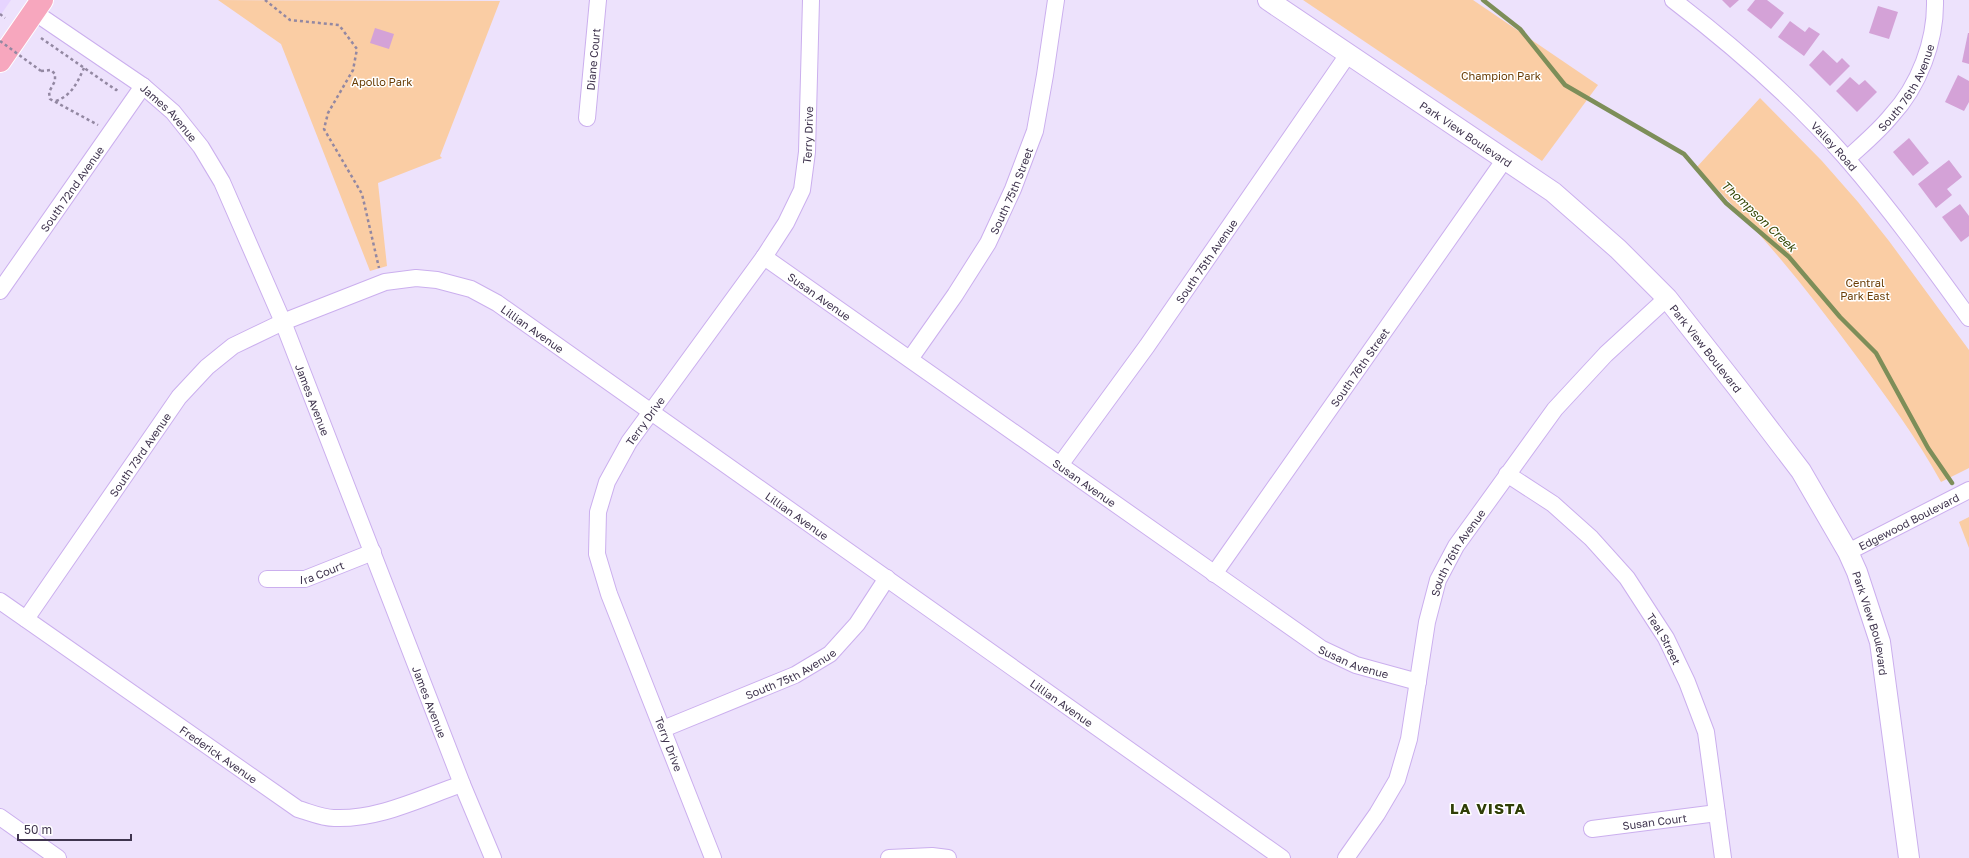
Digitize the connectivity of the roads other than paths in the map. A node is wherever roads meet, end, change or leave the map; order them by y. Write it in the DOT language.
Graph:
graph roads {
  1 [pos="598,0"];
  2 [pos="811,0"];
  3 [pos="1056,0"];
  4 [pos="1268,0"];
  5 [pos="1673,0"];
  6 [pos="1935,0"];
  7 [pos="38,6"];
  8 [pos="1348,54"];
  9 [pos="0,61"];
  10 [pos="143,86"];
  11 [pos="587,118"];
  12 [pos="1505,159"];
  13 [pos="1846,159"];
  14 [pos="764,257"];
  15 [pos="0,292"];
  16 [pos="1666,298"];
  17 [pos="1969,318"];
  18 [pos="283,322"];
  19 [pos="910,358"];
  20 [pos="650,414"];
  21 [pos="1060,465"];
  22 [pos="1507,474"];
  23 [pos="1969,490"];
  24 [pos="373,552"];
  25 [pos="1848,552"];
  26 [pos="1214,574"];
  27 [pos="887,578"];
  28 [pos="267,579"];
  29 [pos="0,601"];
  30 [pos="26,619"];
  31 [pos="1418,682"];
  32 [pos="663,729"];
  33 [pos="462,784"];
  34 [pos="1717,813"];
  35 [pos="0,817"];
  36 [pos="1592,829"];
  37 [pos="58,858"];
  38 [pos="493,858"];
  39 [pos="713,858"];
  40 [pos="889,858"];
  41 [pos="948,858"];
  42 [pos="1282,858"];
  43 [pos="1346,858"];
  44 [pos="1723,858"];
  45 [pos="1909,858"];
  1 -- 11 [label="street, Diane Court"];
  2 -- 14 [label="street, Terry Drive"];
  3 -- 19 [label="street, South 75th Street"];
  4 -- 8 [label="street, Park View Boulevard"];
  5 -- 13 [label="street, Valley Road"];
  6 -- 13 [label="street, South 76th Avenue"];
  7 -- 9 [label="main road"];
  7 -- 10 [label="street, James Avenue"];
  8 -- 12 [label="street, Park View Boulevard"];
  8 -- 21 [label="street, South 75th Avenue"];
  10 -- 15 [label="street, South 72nd Avenue"];
  10 -- 18 [label="street, James Avenue"];
  12 -- 16 [label="street, Park View Boulevard"];
  12 -- 26 [label="street, South 76th Street"];
  13 -- 17 [label="street, Valley Road"];
  14 -- 19 [label="street, Susan Avenue"];
  14 -- 20 [label="street, Terry Drive"];
  16 -- 22 [label="street, South 76th Avenue"];
  16 -- 25 [label="street, Park View Boulevard"];
  18 -- 20 [label="street, Lillian Avenue"];
  18 -- 24 [label="street, James Avenue"];
  18 -- 30 [label="street, South 73rd Avenue"];
  19 -- 21 [label="street, Susan Avenue"];
  20 -- 27 [label="street, Lillian Avenue"];
  20 -- 32 [label="street, Terry Drive"];
  21 -- 26 [label="street, Susan Avenue"];
  22 -- 31 [label="street, South 76th Avenue"];
  22 -- 34 [label="street, Teal Street"];
  23 -- 25 [label="street, Edgewood Boulevard"];
  24 -- 28 [label="street, Ira Court"];
  24 -- 33 [label="street, James Avenue"];
  25 -- 45 [label="street, Park View Boulevard"];
  26 -- 31 [label="street, Susan Avenue"];
  27 -- 32 [label="street, South 75th Avenue"];
  27 -- 42 [label="street, Lillian Avenue"];
  29 -- 30 [label="street, Frederick Avenue"];
  30 -- 33 [label="street, Frederick Avenue"];
  31 -- 43 [label="street, South 76th Avenue"];
  32 -- 39 [label="street, Terry Drive"];
  33 -- 38 [label="street, James Avenue"];
  34 -- 36 [label="street, Susan Court"];
  34 -- 44 [label="street, Teal Street"];
  35 -- 37 [label="street"];
  40 -- 41 [label="street"];
}
